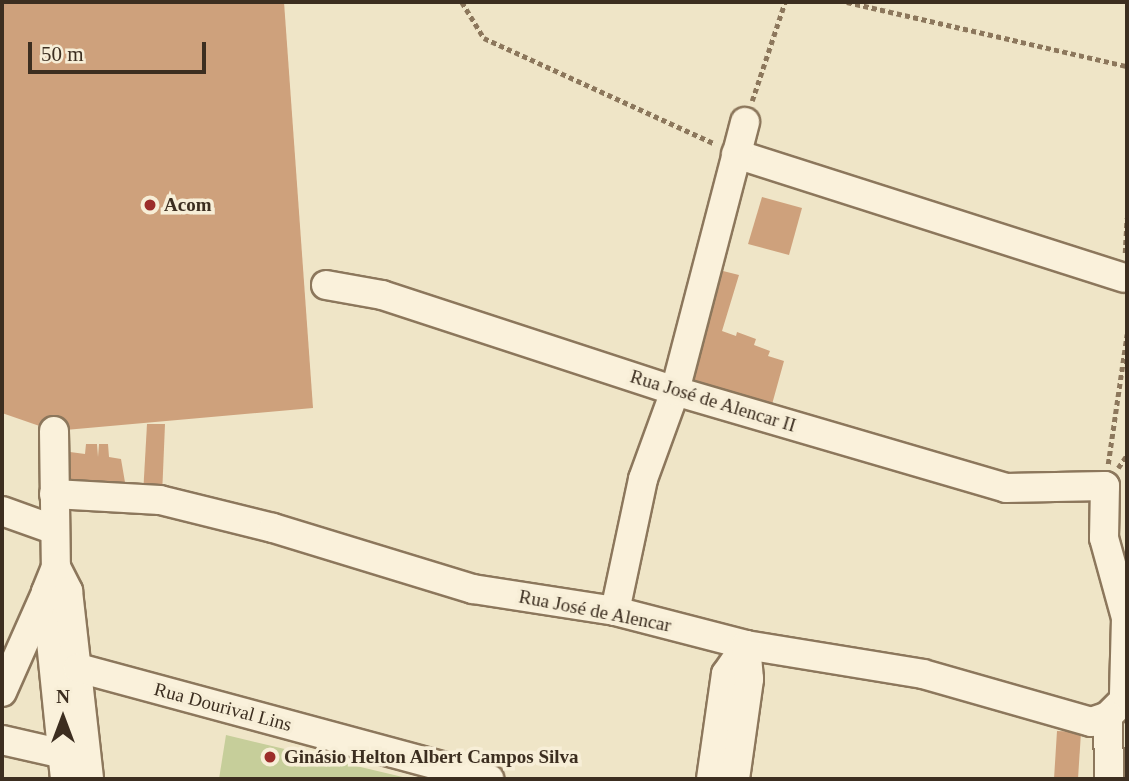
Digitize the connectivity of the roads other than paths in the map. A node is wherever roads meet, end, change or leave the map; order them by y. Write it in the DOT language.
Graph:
graph roads {
  1 [pos="745,122"];
  2 [pos="736,154"];
  3 [pos="1124,278"];
  4 [pos="326,285"];
  5 [pos="675,391"];
  6 [pos="54,430"];
  7 [pos="54,494"];
  8 [pos="2,511"];
  9 [pos="55,530"];
  10 [pos="51,579"];
  11 [pos="615,611"];
  12 [pos="746,645"];
  13 [pos="78,668"];
  14 [pos="2,692"];
  15 [pos="1112,708"];
  16 [pos="2,740"];
  17 [pos="76,768"];
  18 [pos="480,778"];
  19 [pos="711,779"];
  20 [pos="735,779"];
  21 [pos="1091,779"];
  22 [pos="1109,779"];
  1 -- 2 [label="street"];
  2 -- 3 [label="street"];
  2 -- 5 [label="street"];
  4 -- 5 [label="street, Rua José de Alencar II"];
  5 -- 11 [label="street"];
  5 -- 15 [label="street, Rua José de Alencar II"];
  6 -- 7 [label="street"];
  7 -- 9 [label="street"];
  7 -- 11 [label="street, Rua José de Alencar"];
  8 -- 9 [label="street"];
  9 -- 10 [label="street"];
  10 -- 13 [label="street"];
  10 -- 14 [label="street"];
  10 -- 17 [label="street"];
  11 -- 12 [label="street, Rua José de Alencar"];
  12 -- 15 [label="street, Rua José de Alencar"];
  12 -- 19 [label="street"];
  12 -- 20 [label="street"];
  13 -- 17 [label="street"];
  13 -- 18 [label="street, Rua Dourival Lins"];
  15 -- 21 [label="street"];
  15 -- 22 [label="street"];
  16 -- 17 [label="street"];
}
